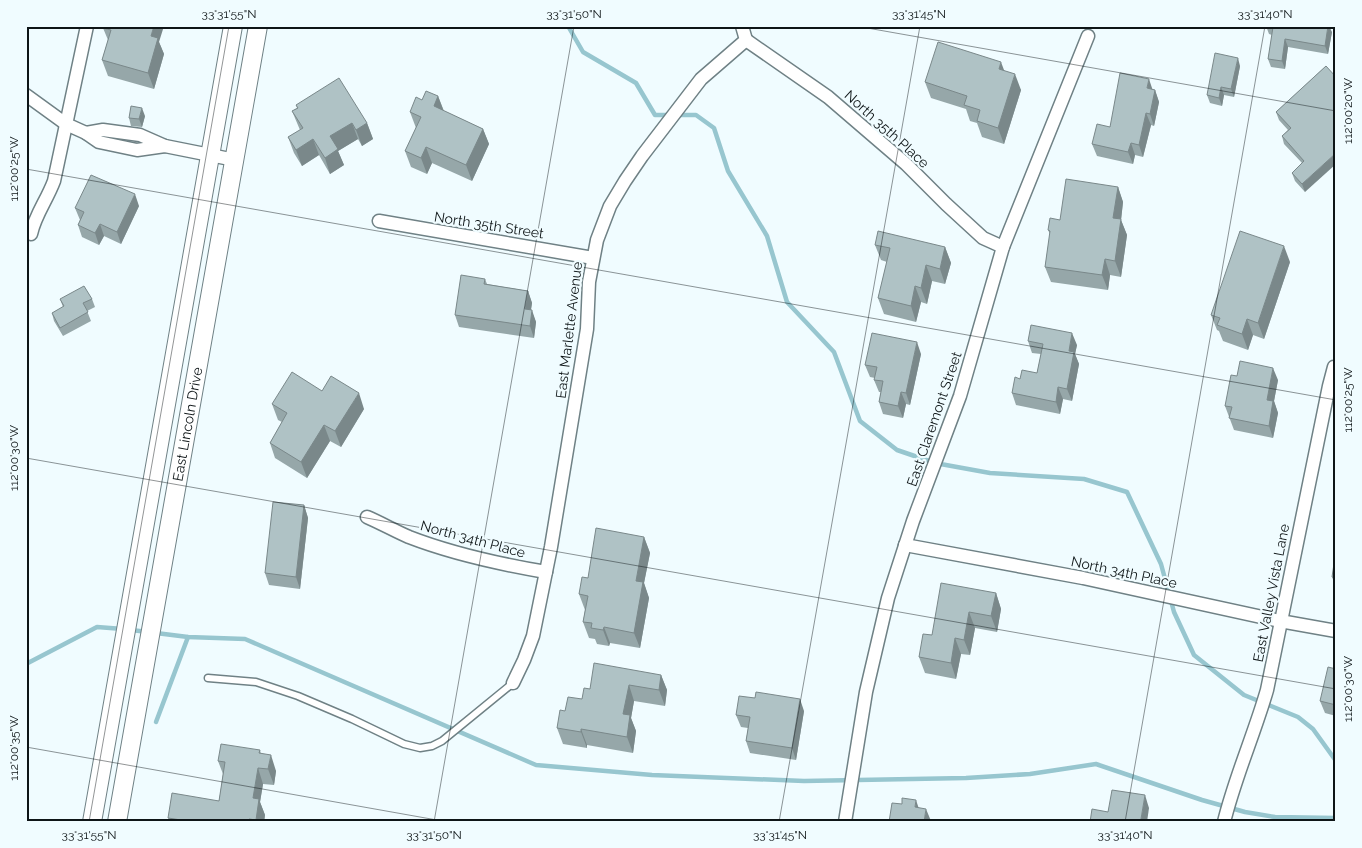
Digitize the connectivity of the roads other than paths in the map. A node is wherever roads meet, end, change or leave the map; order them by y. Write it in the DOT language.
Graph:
graph roads {
  1 [pos="87,26"];
  2 [pos="233,26"];
  3 [pos="258,26"];
  4 [pos="742,26"];
  5 [pos="1088,36"];
  6 [pos="746,40"];
  7 [pos="26,96"];
  8 [pos="66,124"];
  9 [pos="210,155"];
  10 [pos="235,160"];
  11 [pos="379,221"];
  12 [pos="31,234"];
  13 [pos="1003,247"];
  14 [pos="593,258"];
  15 [pos="1335,367"];
  16 [pos="367,517"];
  17 [pos="905,545"];
  18 [pos="546,572"];
  19 [pos="1280,621"];
  20 [pos="1336,630"];
  21 [pos="120,670"];
  22 [pos="143,674"];
  23 [pos="208,678"];
  24 [pos="513,683"];
  25 [pos="1225,818"];
  26 [pos="92,822"];
  27 [pos="117,822"];
  28 [pos="845,822"];
  1 -- 8 [label="street"];
  2 -- 9 [label="main road, East Lincoln Drive"];
  3 -- 10 [label="main road, East Lincoln Drive"];
  4 -- 6 [label="street"];
  5 -- 13 [label="street, East Claremont Street"];
  6 -- 13 [label="street, North 35th Place"];
  6 -- 14 [label="street, East Marlette Avenue"];
  7 -- 8 [label="street"];
  8 -- 9 [label="street"];
  8 -- 12 [label="street"];
  9 -- 10 [label="street"];
  9 -- 21 [label="main road, East Lincoln Drive"];
  10 -- 22 [label="main road, East Lincoln Drive"];
  11 -- 14 [label="street, North 35th Street"];
  13 -- 17 [label="street, East Claremont Street"];
  14 -- 18 [label="street, East Marlette Avenue"];
  15 -- 19 [label="street, East Valley Vista Lane"];
  16 -- 18 [label="street, North 34th Place"];
  17 -- 19 [label="street, North 34th Place"];
  17 -- 28 [label="street, East Claremont Street"];
  18 -- 24 [label="street, East Marlette Avenue"];
  19 -- 20 [label="street, North 34th Place"];
  19 -- 25 [label="street, East Valley Vista Lane"];
  21 -- 22 [label="main road"];
  21 -- 26 [label="main road, East Lincoln Drive"];
  22 -- 27 [label="main road, East Lincoln Drive"];
  23 -- 24 [label="lane"];
}
